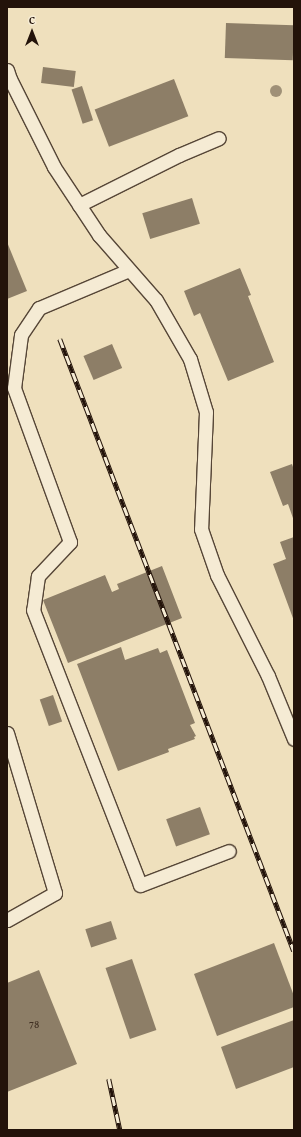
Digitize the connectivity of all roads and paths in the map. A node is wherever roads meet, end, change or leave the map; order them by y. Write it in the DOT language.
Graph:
graph roads {
  1 [pos="7,70"];
  2 [pos="219,138"];
  3 [pos="79,205"];
  4 [pos="130,270"];
  5 [pos="7,733"];
  6 [pos="294,739"];
  7 [pos="229,851"];
  8 [pos="7,920"];
  1 -- 3 [label="lane"];
  2 -- 3 [label="lane"];
  3 -- 4 [label="lane"];
  4 -- 6 [label="lane"];
  4 -- 7 [label="lane"];
  5 -- 8 [label="lane"];
}
